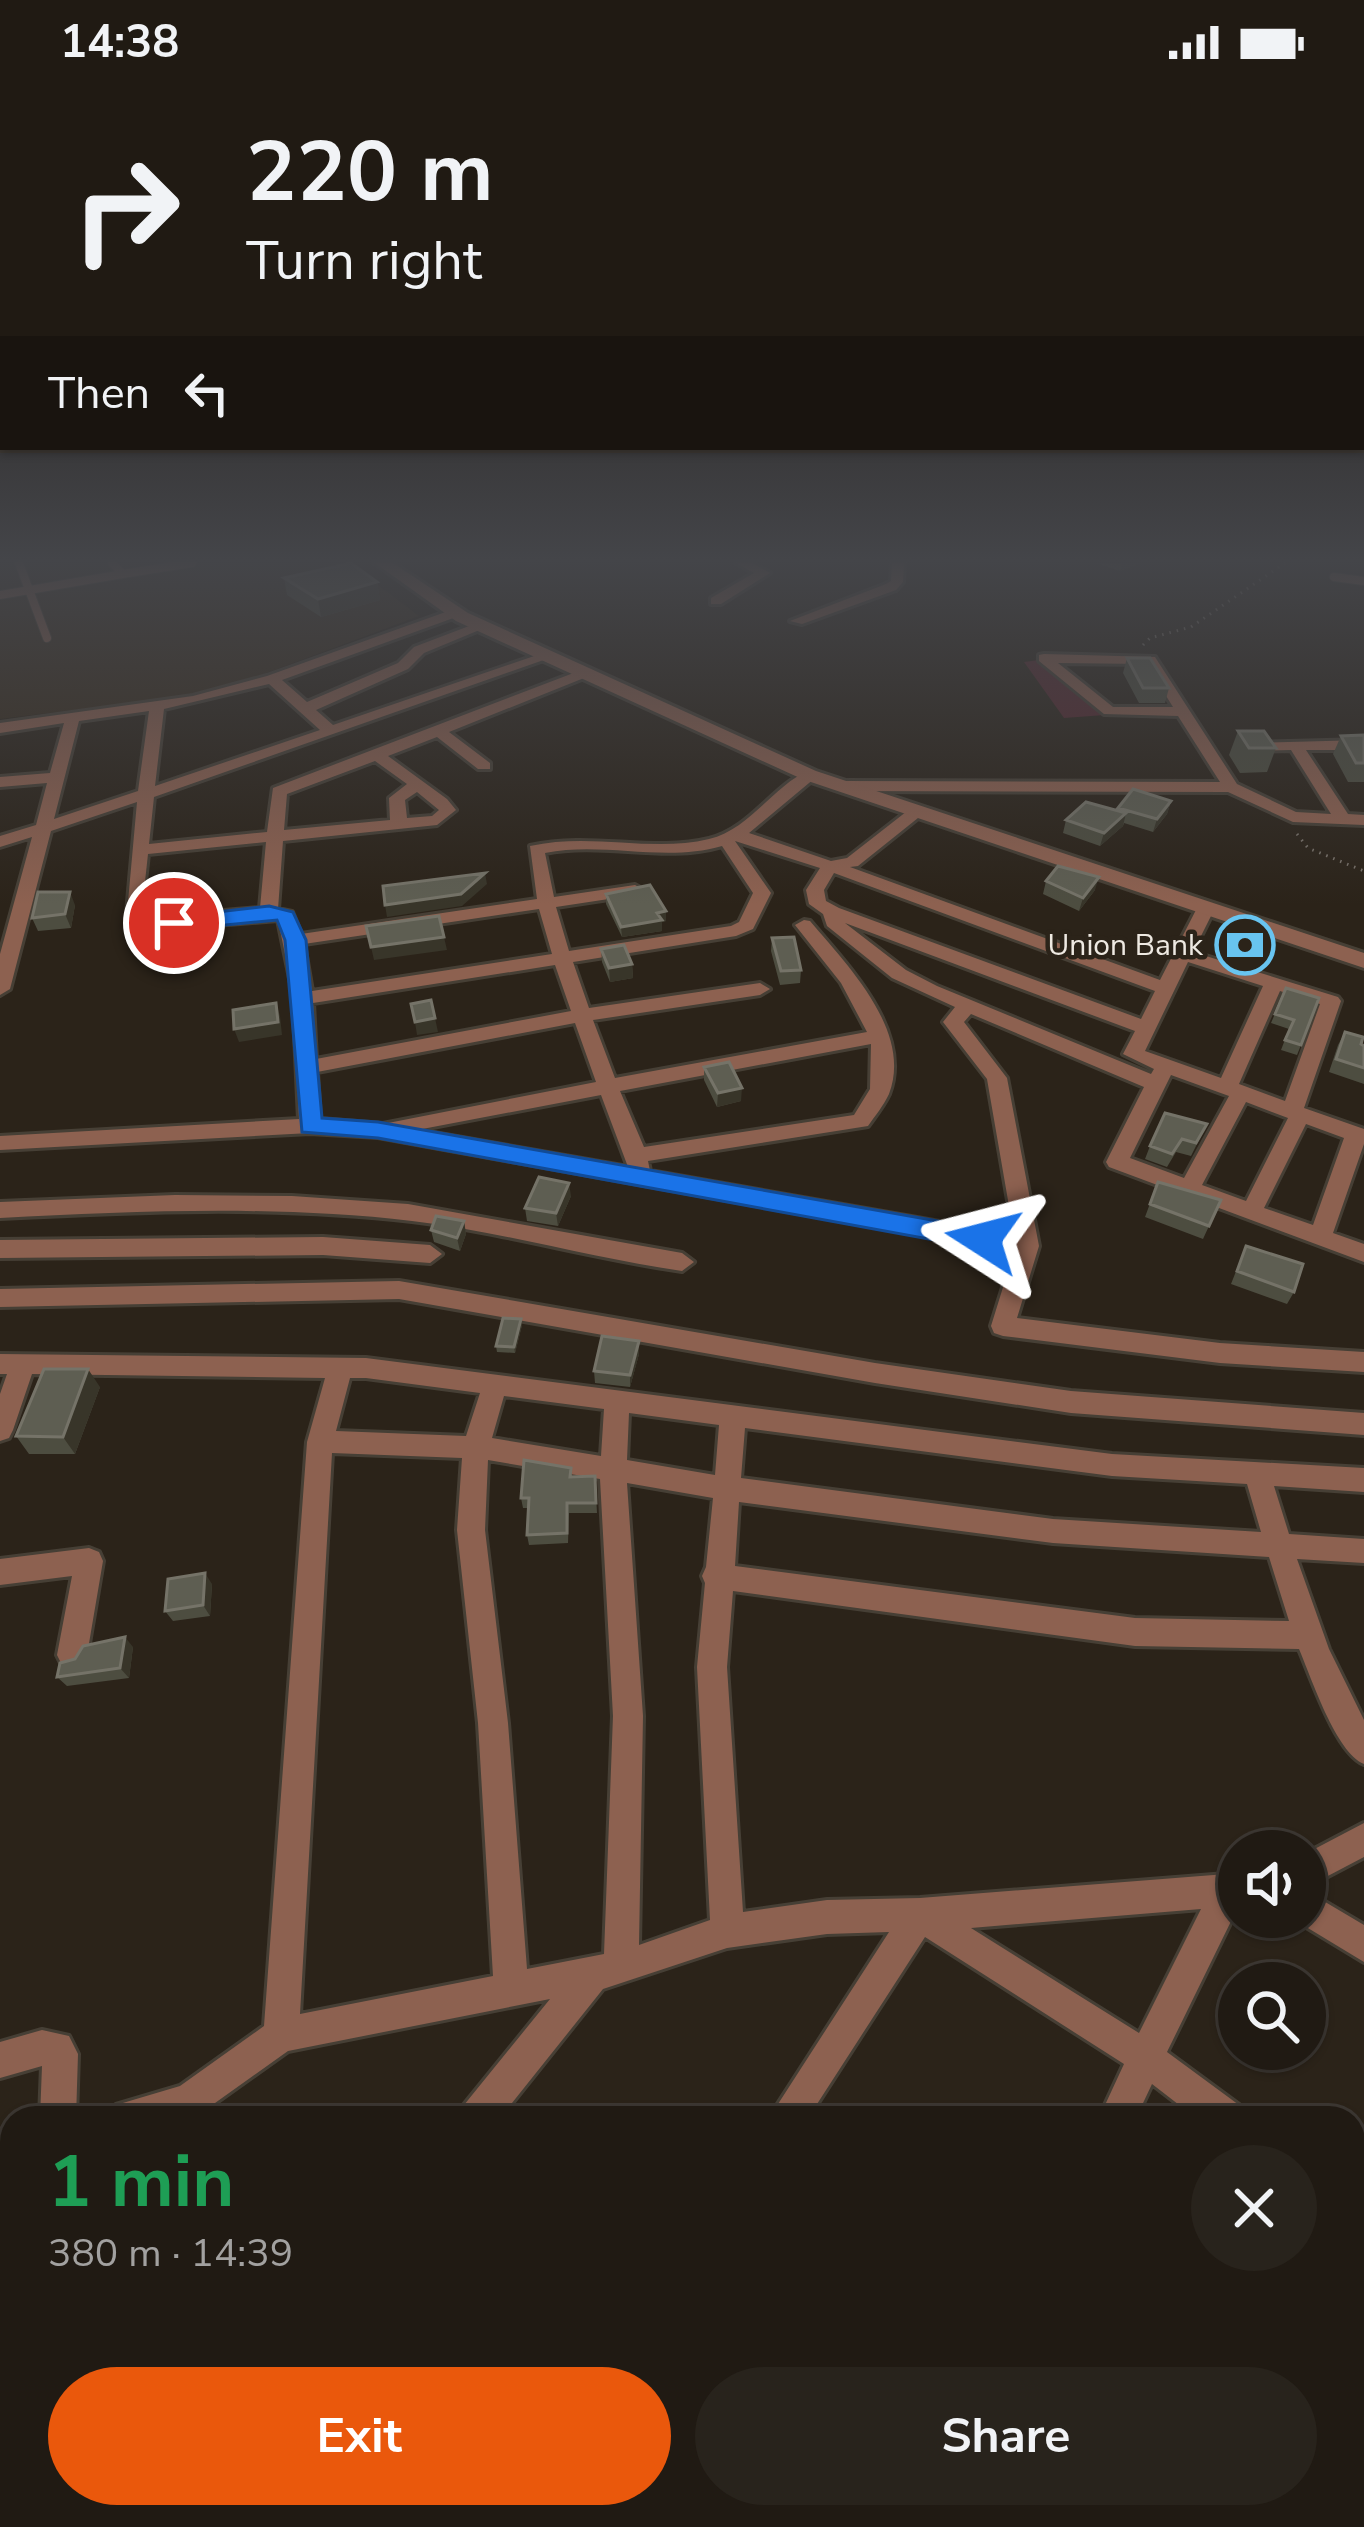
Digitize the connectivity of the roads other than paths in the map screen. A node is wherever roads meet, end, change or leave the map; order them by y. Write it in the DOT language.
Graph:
graph roads {
  1 [pos="277,677"];
  2 [pos="379,677"];
  3 [pos="488,677"];
  4 [pos="574,677"];
  5 [pos="593,677"];
  6 [pos="1067,677"];
  7 [pos="1161,677"];
  8 [pos="272,679"];
  9 [pos="158,708"];
  10 [pos="307,708"];
  11 [pos="1183,712"];
  12 [pos="72,720"];
  13 [pos="0,728"];
  14 [pos="337,730"];
  15 [pos="440,732"];
  16 [pos="1364,745"];
  17 [pos="1252,746"];
  18 [pos="1296,746"];
  19 [pos="376,755"];
  20 [pos="484,766"];
  21 [pos="809,775"];
  22 [pos="58,777"];
  23 [pos="0,782"];
  24 [pos="418,784"];
  25 [pos="843,786"];
  26 [pos="1231,787"];
  27 [pos="146,794"];
  28 [pos="917,811"];
  29 [pos="1343,820"];
  30 [pos="1364,820"];
  31 [pos="398,825"];
  32 [pos="44,827"];
  33 [pos="278,836"];
  34 [pos="0,837"];
  35 [pos="732,837"];
  36 [pos="140,850"];
  37 [pos="830,866"];
  38 [pos="644,889"];
  39 [pos="548,904"];
  40 [pos="1206,908"];
  41 [pos="832,911"];
  42 [pos="269,912"];
  43 [pos="804,925"];
  44 [pos="295,940"];
  45 [pos="1181,954"];
  46 [pos="562,959"];
  47 [pos="1364,962"];
  48 [pos="1274,982"];
  49 [pos="1164,988"];
  50 [pos="0,989"];
  51 [pos="760,989"];
  52 [pos="302,999"];
  53 [pos="966,1006"];
  54 [pos="585,1015"];
  55 [pos="1143,1027"];
  56 [pos="879,1036"];
  57 [pos="304,1068"];
  58 [pos="1161,1074"];
  59 [pos="607,1086"];
  60 [pos="1234,1091"];
  61 [pos="1296,1114"];
  62 [pos="310,1126"];
  63 [pos="378,1130"];
  64 [pos="1360,1135"];
  65 [pos="0,1143"];
  66 [pos="639,1166"];
  67 [pos="1189,1189"];
  68 [pos="0,1210"];
  69 [pos="1250,1212"];
  70 [pos="1320,1238"];
  71 [pos="1027,1246"];
  72 [pos="0,1250"];
  73 [pos="1364,1253"];
  74 [pos="430,1254"];
  75 [pos="682,1262"];
  76 [pos="0,1298"];
  77 [pos="1364,1362"];
  78 [pos="12,1365"];
  79 [pos="340,1367"];
  80 [pos="495,1385"];
  81 [pos="617,1401"];
  82 [pos="733,1418"];
  83 [pos="1364,1424"];
  84 [pos="0,1430"];
  85 [pos="320,1442"];
  86 [pos="476,1447"];
  87 [pos="613,1469"];
  88 [pos="1256,1471"];
  89 [pos="1364,1480"];
  90 [pos="725,1487"];
  91 [pos="1280,1547"];
  92 [pos="1364,1551"];
  93 [pos="0,1573"];
  94 [pos="716,1576"];
  95 [pos="1306,1635"];
  96 [pos="72,1654"];
  97 [pos="1364,1749"];
  98 [pos="1364,1839"];
  99 [pos="1326,1860"];
  100 [pos="1218,1891"];
  101 [pos="920,1916"];
  102 [pos="1218,1918"];
  103 [pos="1326,1921"];
  104 [pos="727,1931"];
  105 [pos="1364,1945"];
  106 [pos="608,1969"];
  107 [pos="511,1990"];
  108 [pos="281,2035"];
  109 [pos="1145,2057"];
  110 [pos="0,2060"];
  111 [pos="58,2106"];
  112 [pos="187,2106"];
  113 [pos="488,2106"];
  114 [pos="795,2106"];
  115 [pos="1123,2106"];
  116 [pos="1210,2106"];
  1 -- 8 [label="street"];
  2 -- 10 [label="street"];
  3 -- 14 [label="street"];
  4 -- 15 [label="street"];
  5 -- 21 [label="street"];
  6 -- 11 [label="street"];
  7 -- 11 [label="street"];
  8 -- 9 [label="street"];
  8 -- 10 [label="street"];
  9 -- 12 [label="street"];
  9 -- 27 [label="street"];
  10 -- 14 [label="street"];
  11 -- 26 [label="street"];
  12 -- 13 [label="street"];
  12 -- 22 [label="street"];
  14 -- 19 [label="street"];
  14 -- 27 [label="street"];
  15 -- 19 [label="street"];
  15 -- 20 [label="street"];
  16 -- 18 [label="street"];
  17 -- 18 [label="street"];
  18 -- 29 [label="street"];
  19 -- 24 [label="street"];
  19 -- 33 [label="street"];
  21 -- 25 [label="street"];
  21 -- 35 [label="street"];
  22 -- 23 [label="street"];
  22 -- 32 [label="street"];
  24 -- 31 [label="street"];
  24 -- 31 [label="street"];
  25 -- 26 [label="street"];
  25 -- 28 [label="street"];
  26 -- 29 [label="street"];
  27 -- 32 [label="street"];
  27 -- 36 [label="street"];
  28 -- 37 [label="street"];
  28 -- 40 [label="street"];
  29 -- 30 [label="street"];
  31 -- 33 [label="street"];
  32 -- 34 [label="street"];
  32 -- 50 [label="street"];
  33 -- 36 [label="street"];
  33 -- 42 [label="street"];
  35 -- 37 [label="street"];
  35 -- 39 [label="street"];
  35 -- 46 [label="street"];
  36 -- 42 [label="street"];
  37 -- 41 [label="street"];
  37 -- 49 [label="street"];
  38 -- 39 [label="street"];
  39 -- 44 [label="street"];
  39 -- 46 [label="street"];
  40 -- 45 [label="street"];
  40 -- 47 [label="street"];
  41 -- 53 [label="street"];
  41 -- 55 [label="street"];
  42 -- 44 [label="street"];
  43 -- 56 [label="street"];
  44 -- 52 [label="street"];
  45 -- 48 [label="street"];
  45 -- 49 [label="street"];
  46 -- 52 [label="street"];
  46 -- 54 [label="street"];
  48 -- 60 [label="street"];
  48 -- 61 [label="street"];
  49 -- 55 [label="street"];
  51 -- 54 [label="street"];
  52 -- 57 [label="street"];
  53 -- 58 [label="street"];
  53 -- 71 [label="street"];
  54 -- 57 [label="street"];
  54 -- 59 [label="street"];
  55 -- 58 [label="street"];
  56 -- 59 [label="street"];
  56 -- 66 [label="street"];
  57 -- 62 [label="street"];
  58 -- 60 [label="street"];
  58 -- 67 [label="street"];
  59 -- 63 [label="street"];
  59 -- 66 [label="street"];
  60 -- 61 [label="street"];
  60 -- 67 [label="street"];
  61 -- 64 [label="street"];
  61 -- 69 [label="street"];
  62 -- 63 [label="street"];
  62 -- 65 [label="street"];
  63 -- 66 [label="street"];
  64 -- 70 [label="street"];
  66 -- 71 [label="street"];
  67 -- 69 [label="street"];
  68 -- 75 [label="street"];
  69 -- 70 [label="street"];
  70 -- 73 [label="street"];
  71 -- 77 [label="street"];
  72 -- 74 [label="street"];
  76 -- 83 [label="street"];
  78 -- 79 [label="street"];
  78 -- 84 [label="street"];
  79 -- 80 [label="street"];
  79 -- 85 [label="street"];
  80 -- 81 [label="street"];
  80 -- 86 [label="street"];
  81 -- 82 [label="street"];
  81 -- 87 [label="street"];
  82 -- 88 [label="street"];
  82 -- 90 [label="street"];
  85 -- 86 [label="street"];
  85 -- 108 [label="street"];
  86 -- 87 [label="street"];
  86 -- 107 [label="street"];
  87 -- 90 [label="street"];
  87 -- 106 [label="street"];
  88 -- 89 [label="street"];
  88 -- 91 [label="street"];
  90 -- 91 [label="street"];
  90 -- 94 [label="street"];
  91 -- 92 [label="street"];
  91 -- 95 [label="street"];
  93 -- 96 [label="street"];
  94 -- 95 [label="street"];
  94 -- 104 [label="street"];
  95 -- 97 [label="street"];
  98 -- 99 [label="street"];
  100 -- 101 [label="street"];
  101 -- 104 [label="street"];
  101 -- 109 [label="street"];
  101 -- 114 [label="street"];
  102 -- 109 [label="street"];
  103 -- 105 [label="street"];
  104 -- 106 [label="street"];
  106 -- 107 [label="street"];
  106 -- 113 [label="street"];
  107 -- 108 [label="street"];
  108 -- 112 [label="street"];
  109 -- 115 [label="street"];
  109 -- 116 [label="street"];
  110 -- 111 [label="street"];
}
